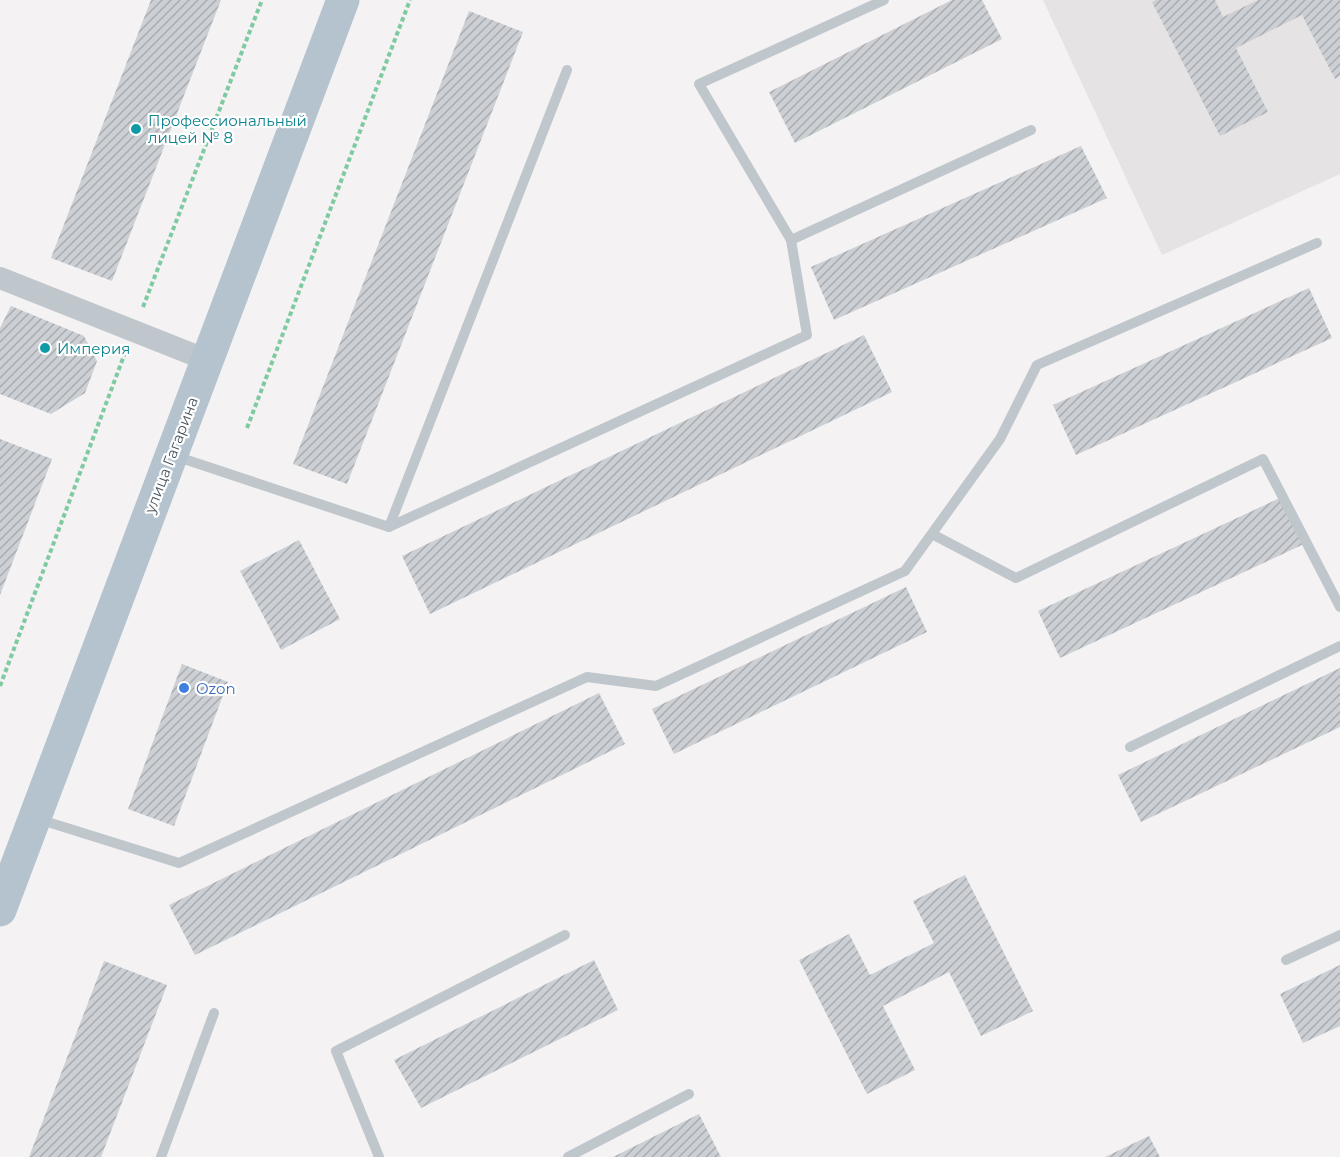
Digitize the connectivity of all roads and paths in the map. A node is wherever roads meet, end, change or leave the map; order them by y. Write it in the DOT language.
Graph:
graph roads {
  1 [pos="262,0"];
  2 [pos="343,0"];
  3 [pos="410,0"];
  4 [pos="884,0"];
  5 [pos="567,70"];
  6 [pos="1031,130"];
  7 [pos="791,240"];
  8 [pos="1317,243"];
  9 [pos="0,278"];
  10 [pos="133,330"];
  11 [pos="207,360"];
  12 [pos="247,428"];
  13 [pos="172,455"];
  14 [pos="389,527"];
  15 [pos="932,534"];
  16 [pos="1340,607"];
  17 [pos="1340,646"];
  18 [pos="0,686"];
  19 [pos="1130,747"];
  20 [pos="35,818"];
  21 [pos="0,910"];
  22 [pos="565,935"];
  23 [pos="1340,935"];
  24 [pos="1286,960"];
  25 [pos="214,1013"];
  26 [pos="689,1094"];
  27 [pos="160,1157"];
  28 [pos="379,1157"];
  29 [pos="568,1157"];
  1 -- 10 [label="path"];
  2 -- 11 [label="main road, улица Гагарина"];
  3 -- 12 [label="path"];
  4 -- 7 [label="lane"];
  5 -- 14 [label="lane"];
  6 -- 7 [label="lane"];
  7 -- 14 [label="lane"];
  8 -- 15 [label="lane"];
  9 -- 10 [label="street"];
  10 -- 11 [label="street"];
  10 -- 18 [label="path"];
  11 -- 13 [label="main road, улица Гагарина"];
  13 -- 14 [label="lane"];
  13 -- 20 [label="main road, улица Гагарина"];
  15 -- 16 [label="lane"];
  15 -- 20 [label="lane"];
  17 -- 19 [label="lane"];
  20 -- 21 [label="main road, улица Гагарина"];
  22 -- 28 [label="lane"];
  23 -- 24 [label="lane"];
  25 -- 27 [label="lane"];
  26 -- 29 [label="lane"];
}
